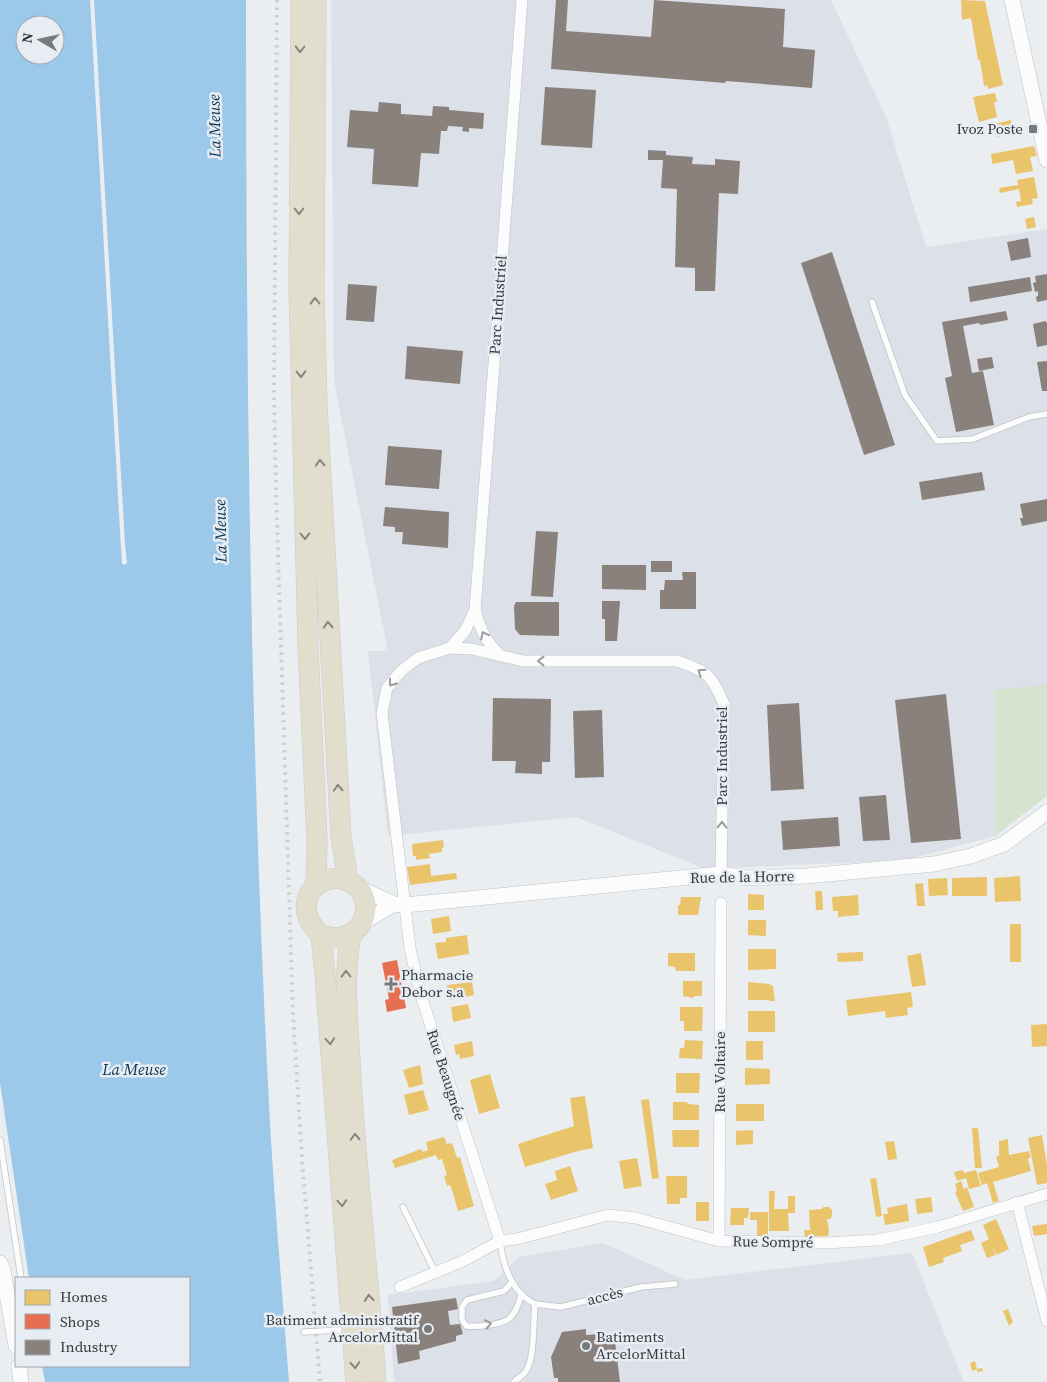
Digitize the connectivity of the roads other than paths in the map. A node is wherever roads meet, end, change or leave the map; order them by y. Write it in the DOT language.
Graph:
graph roads {
  1 [pos="301,0"];
  2 [pos="316,0"];
  3 [pos="522,0"];
  4 [pos="1012,0"];
  5 [pos="1047,160"];
  6 [pos="872,302"];
  7 [pos="1047,414"];
  8 [pos="475,610"];
  9 [pos="450,648"];
  10 [pos="500,656"];
  11 [pos="1047,812"];
  12 [pos="721,874"];
  13 [pos="352,884"];
  14 [pos="316,886"];
  15 [pos="721,903"];
  16 [pos="399,905"];
  17 [pos="356,929"];
  18 [pos="320,935"];
  19 [pos="0,1140"];
  20 [pos="1,1162"];
  21 [pos="1047,1194"];
  22 [pos="1018,1202"];
  23 [pos="403,1207"];
  24 [pos="500,1241"];
  25 [pos="719,1241"];
  26 [pos="0,1262"];
  27 [pos="435,1272"];
  28 [pos="21,1277"];
  29 [pos="512,1282"];
  30 [pos="676,1284"];
  31 [pos="400,1287"];
  32 [pos="521,1296"];
  33 [pos="535,1304"];
  34 [pos="1047,1322"];
  35 [pos="338,1330"];
  36 [pos="304,1332"];
  37 [pos="15,1340"];
  38 [pos="19,1367"];
  39 [pos="22,1382"];
  40 [pos="356,1382"];
  41 [pos="376,1382"];
  42 [pos="514,1382"];
  1 -- 14 [label="highway, one-way"];
  13 -- 2 [label="highway, one-way"];
  3 -- 8 [label="street, Parc Industriel"];
  4 -- 5 [label="street"];
  6 -- 7 [label="lane"];
  8 -- 9 [label="street, Parc Industriel"];
  10 -- 8 [label="street, Parc Industriel, one-way"];
  9 -- 10 [label="street, Parc Industriel"];
  9 -- 16 [label="street, Parc Industriel, one-way"];
  12 -- 10 [label="street, Parc Industriel, one-way"];
  11 -- 12 [label="street, Rue de la Horre"];
  12 -- 16 [label="street, Rue de la Horre"];
  13 -- 14 [label="highway"];
  13 -- 16 [label="street"];
  13 -- 17 [label="highway"];
  14 -- 18 [label="highway"];
  15 -- 25 [label="street, Rue Voltaire"];
  16 -- 17 [label="street"];
  16 -- 24 [label="street, Rue Beaugnée"];
  17 -- 18 [label="highway"];
  41 -- 17 [label="highway, one-way"];
  18 -- 40 [label="highway, one-way"];
  19 -- 20 [label="lane"];
  20 -- 28 [label="lane"];
  21 -- 22 [label="street, Rue Sompré"];
  22 -- 25 [label="street, Rue Sompré"];
  22 -- 34 [label="street"];
  23 -- 27 [label="lane"];
  24 -- 25 [label="street, Rue Sompré"];
  24 -- 27 [label="street, Rue Sompré"];
  24 -- 29 [label="lane"];
  26 -- 37 [label="street"];
  27 -- 31 [label="street, Rue Sompré"];
  29 -- 32 [label="lane"];
  29 -- 32 [label="lane, one-way"];
  30 -- 33 [label="lane, accès"];
  32 -- 33 [label="lane"];
  33 -- 42 [label="lane"];
  35 -- 36 [label="lane"];
  38 -- 39 [label="street"];
}
